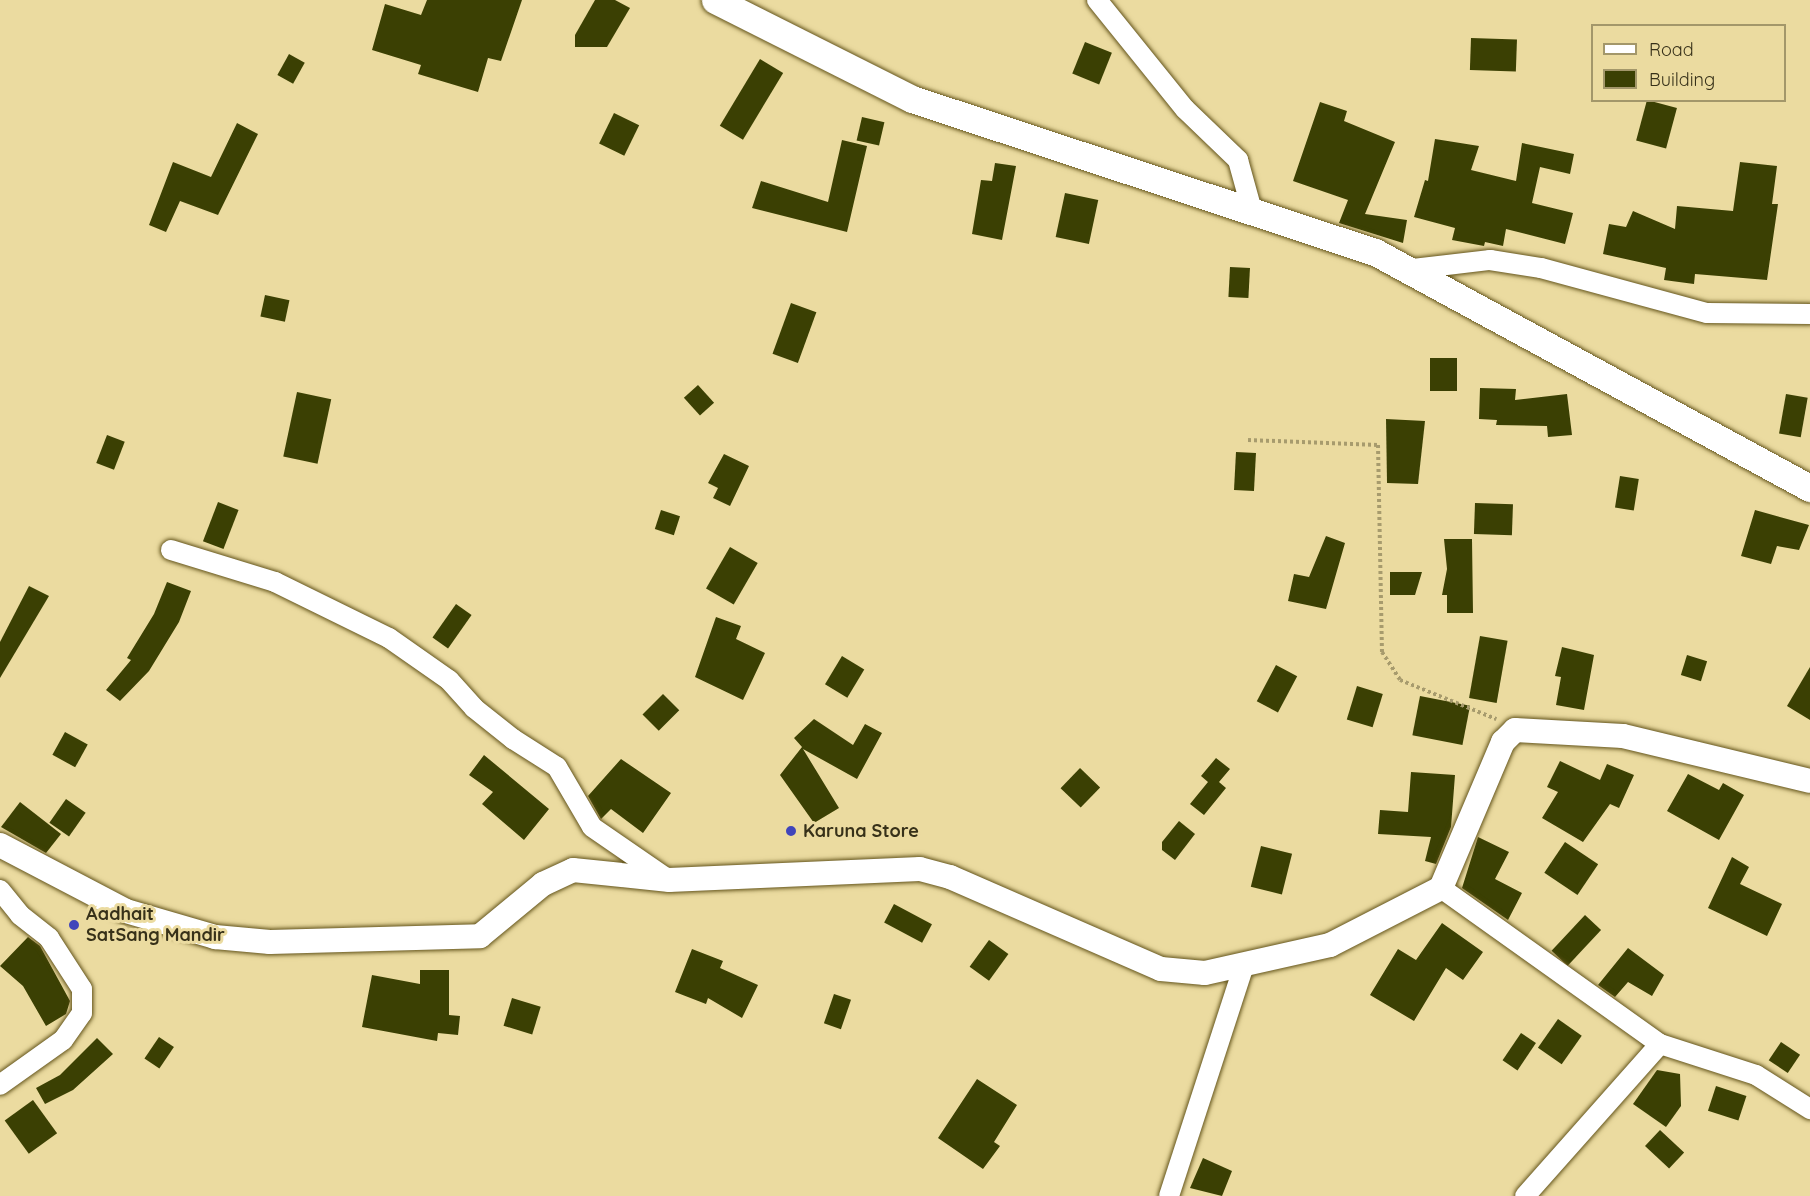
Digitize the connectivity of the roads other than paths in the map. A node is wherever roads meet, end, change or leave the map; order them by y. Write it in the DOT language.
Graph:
graph roads {
  1 [pos="716,0"];
  2 [pos="1097,0"];
  3 [pos="1251,207"];
  4 [pos="1413,269"];
  5 [pos="1810,314"];
  6 [pos="1810,488"];
  7 [pos="171,550"];
  8 [pos="1810,782"];
  9 [pos="0,845"];
  10 [pos="669,880"];
  11 [pos="1441,888"];
  12 [pos="0,891"];
  13 [pos="1244,968"];
  14 [pos="1660,1044"];
  15 [pos="0,1084"];
  16 [pos="1810,1109"];
  17 [pos="1169,1196"];
  18 [pos="1525,1196"];
  1 -- 3 [label="main road"];
  2 -- 3 [label="street"];
  3 -- 4 [label="main road"];
  4 -- 5 [label="street"];
  4 -- 6 [label="main road"];
  7 -- 10 [label="street"];
  8 -- 11 [label="street"];
  9 -- 10 [label="street"];
  10 -- 13 [label="street"];
  11 -- 13 [label="street"];
  11 -- 14 [label="street"];
  12 -- 15 [label="street"];
  13 -- 17 [label="street"];
  14 -- 16 [label="street"];
  14 -- 18 [label="street"];
}
